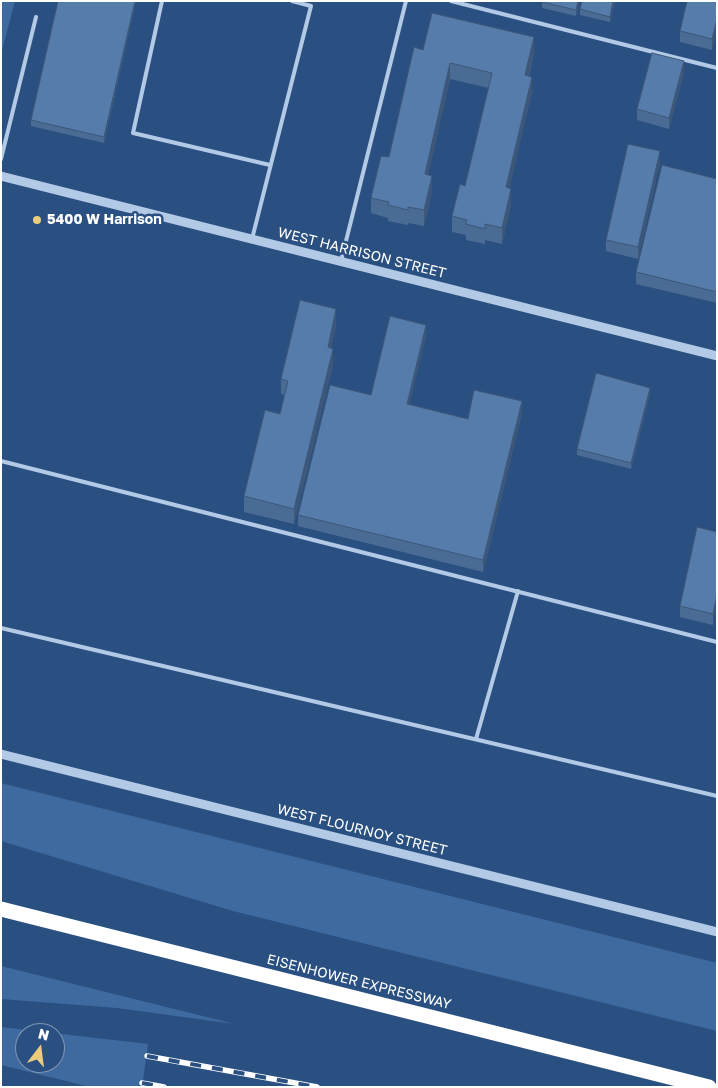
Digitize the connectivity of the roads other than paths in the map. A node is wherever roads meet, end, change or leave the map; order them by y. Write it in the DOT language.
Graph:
graph roads {
  1 [pos="162,1"];
  2 [pos="292,1"];
  3 [pos="406,1"];
  4 [pos="451,1"];
  5 [pos="36,17"];
  6 [pos="717,68"];
  7 [pos="1,159"];
  8 [pos="270,165"];
  9 [pos="1,176"];
  10 [pos="252,239"];
  11 [pos="341,261"];
  12 [pos="717,356"];
  13 [pos="1,461"];
  14 [pos="518,591"];
  15 [pos="1,628"];
  16 [pos="717,642"];
  17 [pos="476,739"];
  18 [pos="1,754"];
  19 [pos="717,796"];
  20 [pos="1,901"];
  21 [pos="1,909"];
  22 [pos="35,918"];
  23 [pos="717,932"];
  24 [pos="709,1087"];
  1 -- 8 [label="lane"];
  2 -- 8 [label="lane"];
  3 -- 11 [label="lane"];
  4 -- 6 [label="lane"];
  5 -- 7 [label="lane"];
  8 -- 10 [label="lane"];
  9 -- 10 [label="street, WEST HARRISON STREET"];
  10 -- 11 [label="street, WEST HARRISON STREET"];
  11 -- 12 [label="street, WEST HARRISON STREET"];
  13 -- 14 [label="lane"];
  14 -- 16 [label="lane"];
  14 -- 17 [label="lane"];
  15 -- 17 [label="lane"];
  17 -- 19 [label="lane"];
  18 -- 23 [label="street, WEST FLOURNOY STREET"];
  20 -- 22 [label="highway"];
  21 -- 22 [label="highway, EISENHOWER EXPRESSWAY"];
  22 -- 24 [label="highway, EISENHOWER EXPRESSWAY"];
}
